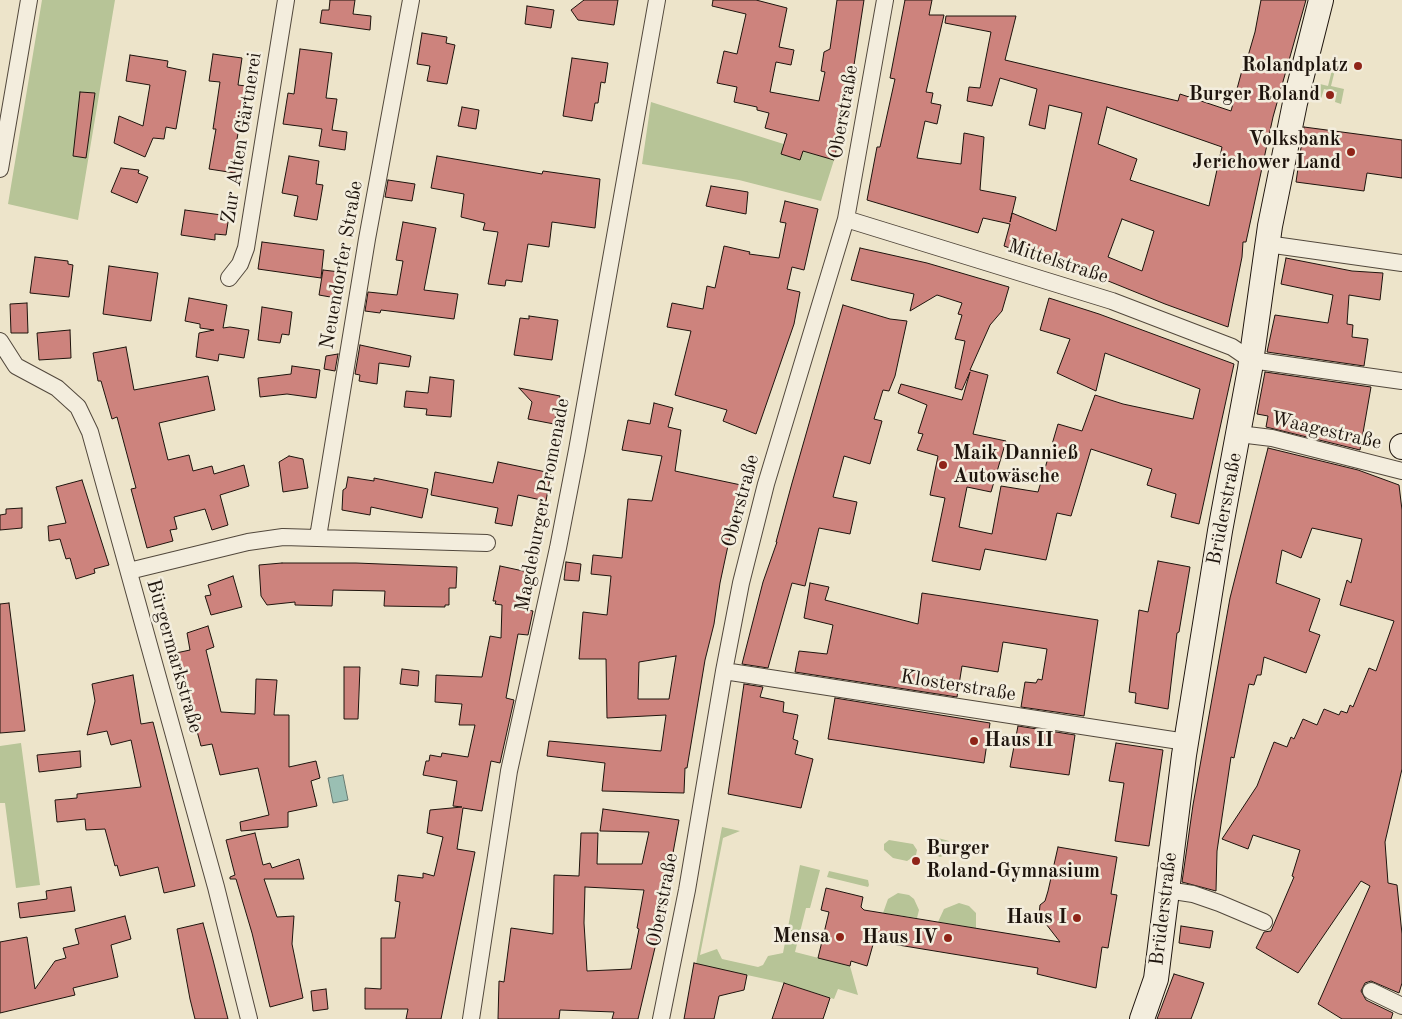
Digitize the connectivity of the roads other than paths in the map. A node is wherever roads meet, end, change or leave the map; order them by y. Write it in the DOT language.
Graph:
graph roads {
  1 [pos="29,0"];
  2 [pos="286,0"];
  3 [pos="411,0"];
  4 [pos="657,0"];
  5 [pos="885,0"];
  6 [pos="1321,0"];
  7 [pos="0,169"];
  8 [pos="846,219"];
  9 [pos="1267,244"];
  10 [pos="1402,263"];
  11 [pos="229,278"];
  12 [pos="0,341"];
  13 [pos="1251,360"];
  14 [pos="1402,381"];
  15 [pos="1239,434"];
  16 [pos="1402,470"];
  17 [pos="318,537"];
  18 [pos="487,543"];
  19 [pos="129,572"];
  20 [pos="724,671"];
  21 [pos="1186,742"];
  22 [pos="1167,890"];
  23 [pos="1264,922"];
  24 [pos="1371,992"];
  25 [pos="1402,1006"];
  26 [pos="249,1019"];
  27 [pos="471,1019"];
  28 [pos="660,1019"];
  29 [pos="1142,1019"];
  1 -- 7 [label="street"];
  2 -- 11 [label="street, Zur Alten Gärtnerei"];
  3 -- 17 [label="street, Neuendorfer Straße"];
  4 -- 27 [label="street, Magdeburger Promenade"];
  5 -- 8 [label="street, Oberstraße"];
  6 -- 9 [label="street, Brüderstraße"];
  8 -- 13 [label="street, Mittelstraße"];
  8 -- 20 [label="street, Oberstraße"];
  9 -- 10 [label="street"];
  9 -- 13 [label="street, Brüderstraße"];
  12 -- 19 [label="street, Bürgermarkstraße"];
  13 -- 14 [label="street"];
  13 -- 15 [label="street, Brüderstraße"];
  15 -- 16 [label="street, Waagestraße"];
  15 -- 21 [label="street, Brüderstraße"];
  17 -- 18 [label="street"];
  17 -- 19 [label="street"];
  19 -- 26 [label="street, Bürgermarkstraße"];
  20 -- 21 [label="street, Klosterstraße"];
  20 -- 28 [label="street, Oberstraße"];
  21 -- 22 [label="street, Brüderstraße"];
  22 -- 23 [label="street"];
  22 -- 29 [label="street, Brüderstraße"];
  24 -- 25 [label="street"];
}
